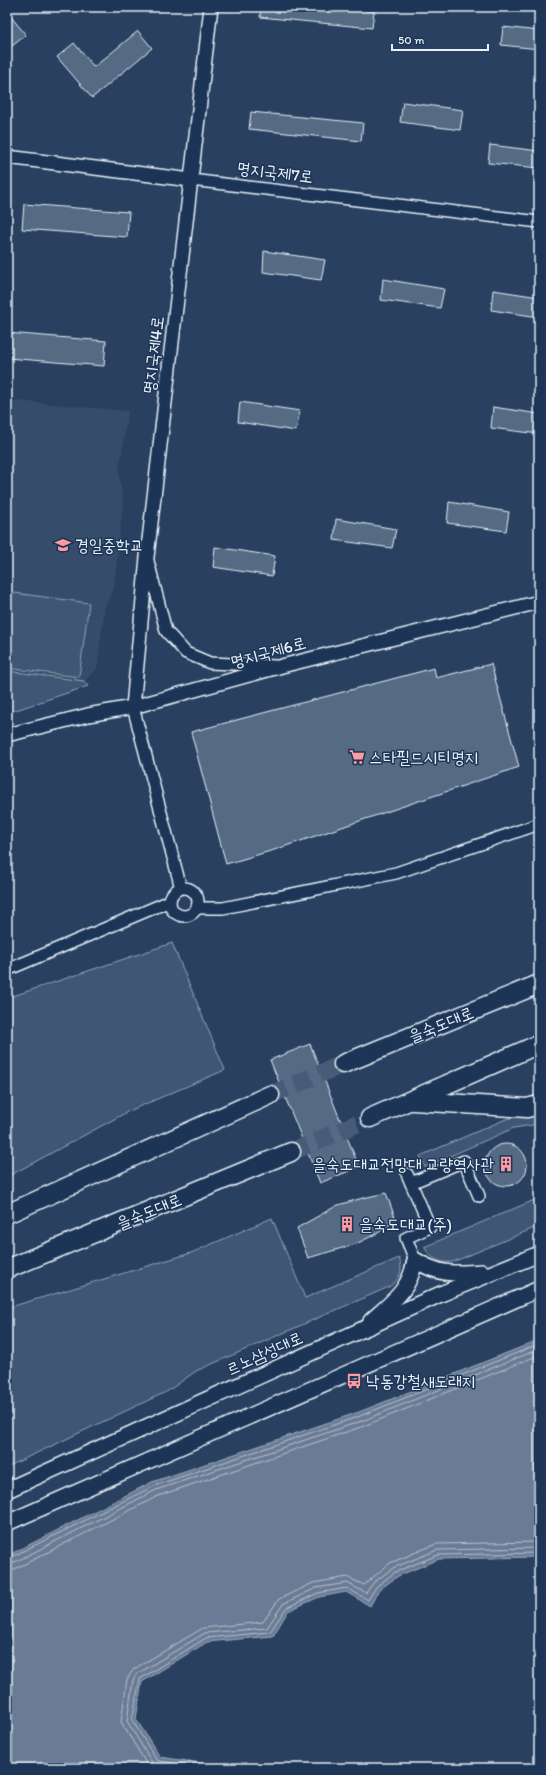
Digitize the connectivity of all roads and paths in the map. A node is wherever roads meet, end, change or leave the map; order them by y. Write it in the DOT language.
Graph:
graph roads {
  1 [pos="211,7"];
  2 [pos="7,157"];
  3 [pos="192,180"];
  4 [pos="539,222"];
  5 [pos="147,557"];
  6 [pos="539,602"];
  7 [pos="282,666"];
  8 [pos="132,707"];
  9 [pos="7,735"];
  10 [pos="539,824"];
  11 [pos="181,888"];
  12 [pos="170,901"];
  13 [pos="197,908"];
  14 [pos="7,970"];
  15 [pos="539,984"];
  16 [pos="539,1044"];
  17 [pos="343,1064"];
  18 [pos="270,1095"];
  19 [pos="410,1101"];
  20 [pos="539,1105"];
  21 [pos="370,1118"];
  22 [pos="291,1152"];
  23 [pos="479,1196"];
  24 [pos="7,1214"];
  25 [pos="539,1254"];
  26 [pos="415,1260"];
  27 [pos="7,1269"];
  28 [pos="497,1271"];
  29 [pos="539,1290"];
  30 [pos="360,1330"];
  31 [pos="7,1490"];
  32 [pos="7,1523"];
  1 -- 3 [label="street, 명지국제4로"];
  2 -- 3 [label="street, 명지국제7로"];
  3 -- 4 [label="street, 명지국제7로"];
  3 -- 5 [label="street, 명지국제4로"];
  5 -- 7 [label="street"];
  5 -- 8 [label="street, 명지국제4로"];
  6 -- 7 [label="street, 명지국제6로"];
  7 -- 8 [label="street, 명지국제6로"];
  8 -- 9 [label="street, 명지국제6로"];
  8 -- 11 [label="street"];
  10 -- 13 [label="street"];
  11 -- 12 [label="street"];
  11 -- 13 [label="street"];
  12 -- 13 [label="street"];
  12 -- 14 [label="street"];
  15 -- 17 [label="highway, 을숙도대로"];
  16 -- 19 [label="highway"];
  18 -- 24 [label="highway"];
  19 -- 20 [label="highway"];
  19 -- 21 [label="highway"];
  22 -- 27 [label="highway, 을숙도대로"];
  23 -- 26 [label="street"];
  25 -- 28 [label="main road, 르노삼성대로"];
  26 -- 28 [label="main road"];
  26 -- 30 [label="main road"];
  28 -- 30 [label="main road, 르노삼성대로"];
  29 -- 32 [label="main road"];
  30 -- 31 [label="main road, 르노삼성대로"];
}
